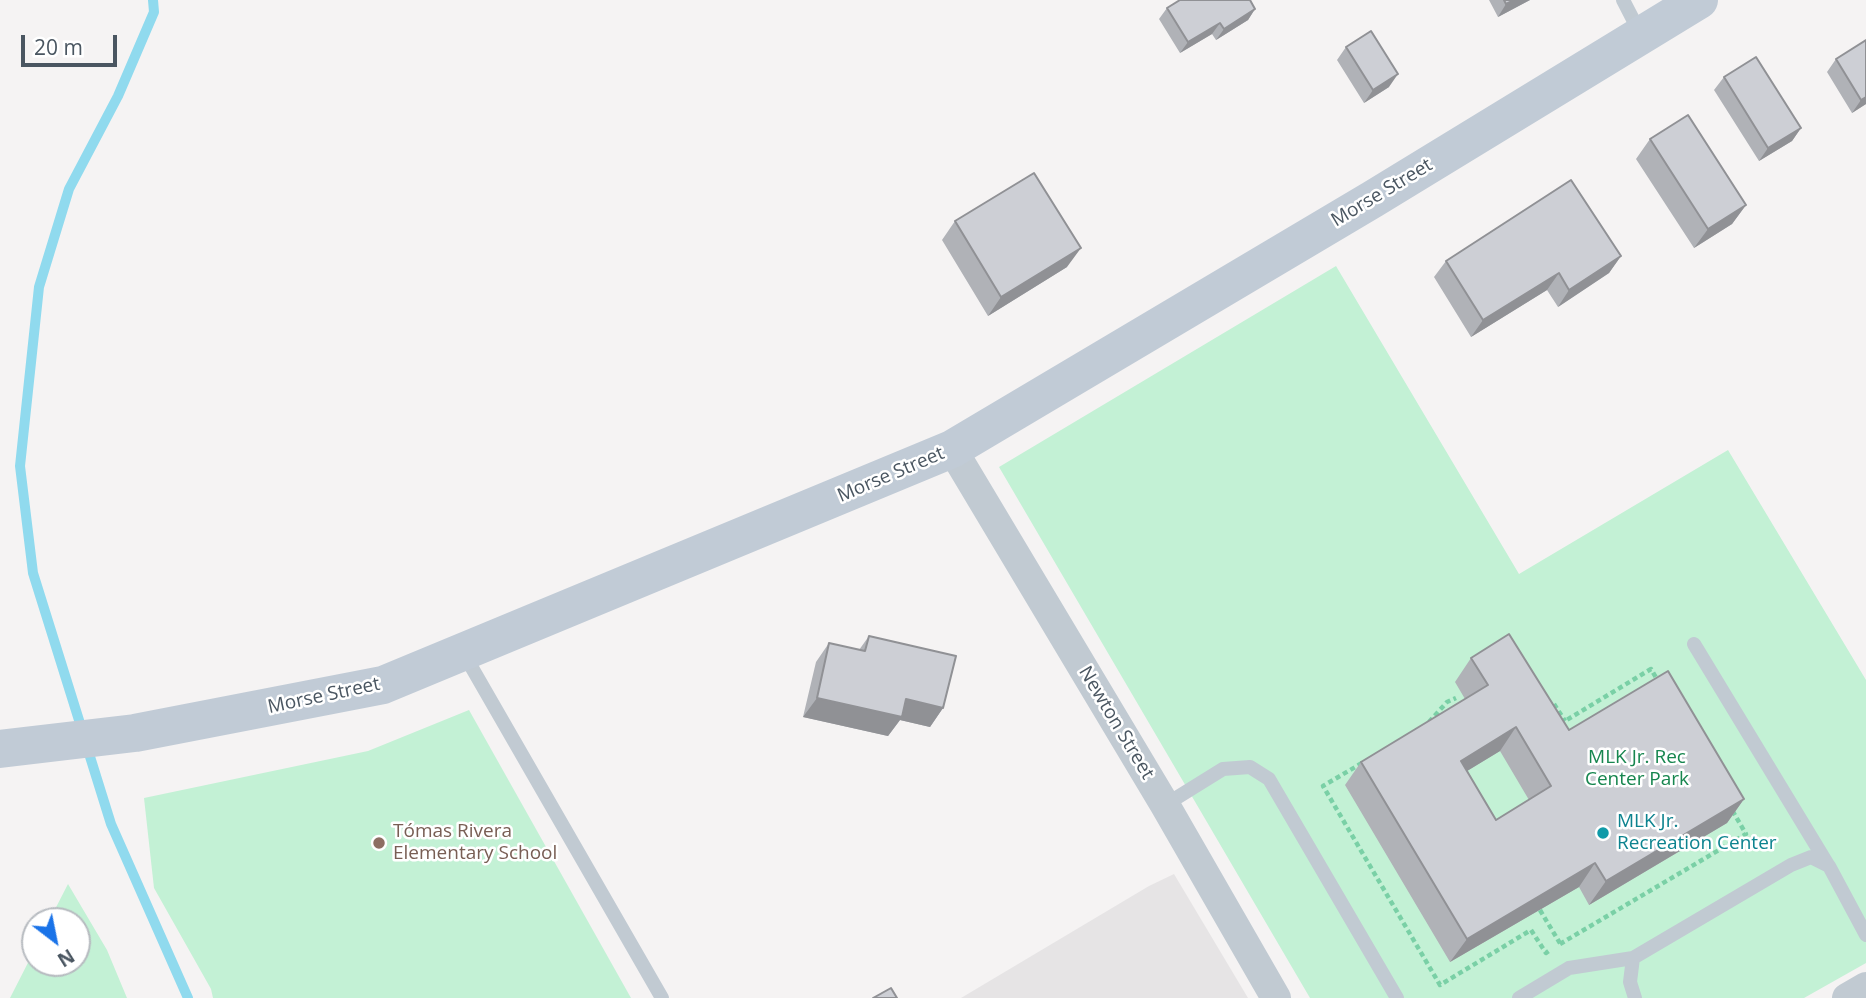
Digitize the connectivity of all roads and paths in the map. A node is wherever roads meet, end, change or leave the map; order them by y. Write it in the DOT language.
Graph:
graph roads {
  1 [pos="1623,0"];
  2 [pos="1699,0"];
  3 [pos="1641,35"];
  4 [pos="952,449"];
  5 [pos="1694,644"];
  6 [pos="463,653"];
  7 [pos="1665,692"];
  8 [pos="1456,698"];
  9 [pos="1554,704"];
  10 [pos="1563,723"];
  11 [pos="1420,730"];
  12 [pos="1549,731"];
  13 [pos="1566,734"];
  14 [pos="0,749"];
  15 [pos="1366,761"];
  16 [pos="1726,799"];
  17 [pos="1165,805"];
  18 [pos="1829,866"];
  19 [pos="1539,910"];
  20 [pos="1866,935"];
  21 [pos="1562,946"];
  22 [pos="1633,958"];
  23 [pos="1866,987"];
  24 [pos="662,998"];
  25 [pos="1276,998"];
  26 [pos="1397,998"];
  27 [pos="1519,998"];
  28 [pos="1635,998"];
  29 [pos="1847,998"];
  1 -- 3 [label="lane"];
  2 -- 3 [label="street, Morse Street"];
  3 -- 4 [label="street, Morse Street"];
  4 -- 6 [label="street, Morse Street"];
  4 -- 17 [label="street, Newton Street"];
  5 -- 18 [label="lane"];
  6 -- 14 [label="street, Morse Street"];
  6 -- 24 [label="lane"];
  7 -- 10 [label="path"];
  8 -- 11 [label="path"];
  9 -- 10 [label="path"];
  10 -- 12 [label="path"];
  10 -- 13 [label="path"];
  15 -- 21 [label="path"];
  16 -- 21 [label="path"];
  17 -- 25 [label="street, Newton Street"];
  17 -- 26 [label="lane"];
  18 -- 20 [label="lane"];
  18 -- 22 [label="lane"];
  19 -- 21 [label="path"];
  22 -- 27 [label="lane"];
  22 -- 28 [label="lane"];
  23 -- 29 [label="street"];
}
